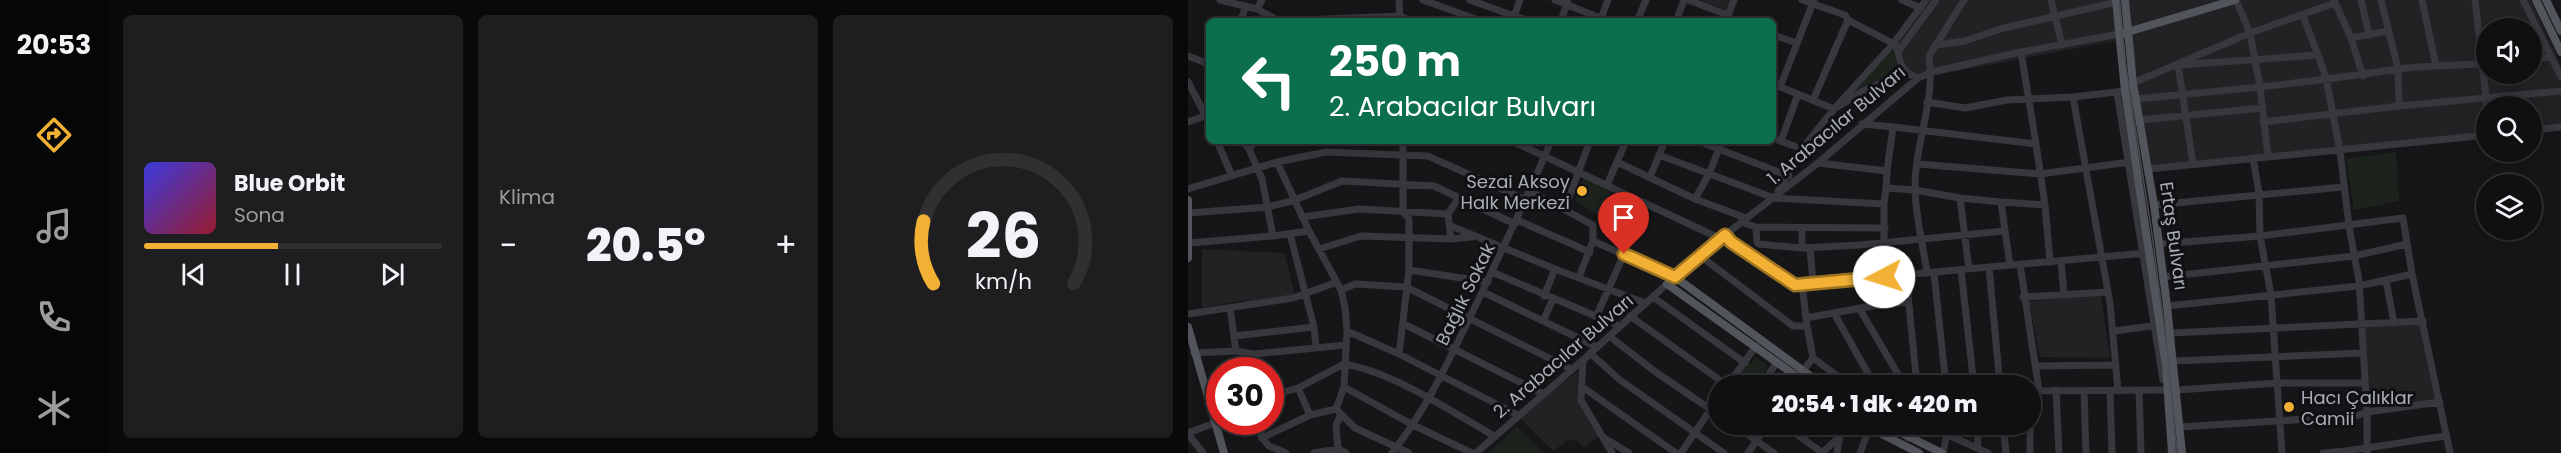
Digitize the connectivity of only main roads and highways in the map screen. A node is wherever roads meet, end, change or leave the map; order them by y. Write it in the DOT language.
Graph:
graph roads {
  1 [pos="2232,0"];
  2 [pos="2536,0"];
  3 [pos="2546,0"];
  4 [pos="2119,1"];
  5 [pos="2124,30"];
  6 [pos="2561,31"];
  7 [pos="2561,52"];
  8 [pos="1188,200"];
  9 [pos="1189,213"];
  10 [pos="1188,221"];
  11 [pos="1189,243"];
  12 [pos="1188,258"];
  13 [pos="1675,277"];
  14 [pos="1667,284"];
  15 [pos="1188,327"];
  16 [pos="1801,374"];
  17 [pos="1206,389"];
  18 [pos="2170,390"];
  19 [pos="1220,435"];
  20 [pos="1882,435"];
  21 [pos="1903,435"];
  22 [pos="1224,453"];
  23 [pos="1919,453"];
  24 [pos="1942,453"];
  25 [pos="2172,453"];
  26 [pos="2182,453"];
  1 -- 5 [label="main road, 1. Arabacılar Bulvarı"];
  2 -- 7 [label="main road"];
  3 -- 6 [label="main road"];
  4 -- 5 [label="main road"];
  5 -- 18 [label="main road, Ertaş Bulvarı"];
  5 -- 18 [label="main road, Ertaş Bulvarı"];
  8 -- 9 [label="main road"];
  9 -- 10 [label="main road"];
  10 -- 11 [label="main road"];
  11 -- 12 [label="main road"];
  13 -- 16 [label="main road"];
  14 -- 16 [label="main road"];
  15 -- 17 [label="main road"];
  18 -- 25 [label="main road, Ertaş Bulvarı"];
  18 -- 26 [label="main road, Ertaş Bulvarı"];
  19 -- 22 [label="main road"];
  20 -- 23 [label="main road"];
  21 -- 24 [label="main road"];
}
